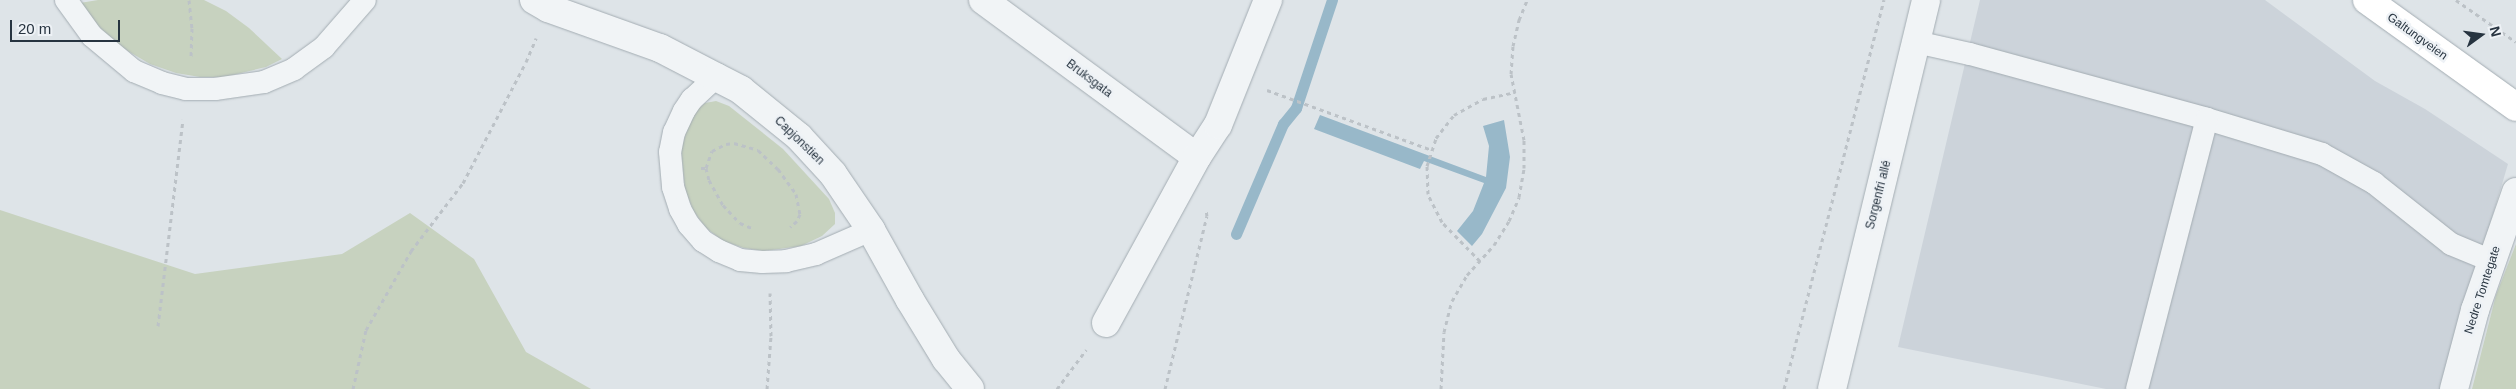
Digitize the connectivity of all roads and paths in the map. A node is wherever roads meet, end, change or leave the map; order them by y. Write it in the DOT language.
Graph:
graph roads {
  1 [pos="66,0"];
  2 [pos="188,0"];
  3 [pos="365,0"];
  4 [pos="983,0"];
  5 [pos="1268,0"];
  6 [pos="1527,0"];
  7 [pos="1884,0"];
  8 [pos="1926,0"];
  9 [pos="2367,0"];
  10 [pos="2456,0"];
  11 [pos="541,4"];
  12 [pos="1916,42"];
  13 [pos="2516,42"];
  14 [pos="716,76"];
  15 [pos="186,89"];
  16 [pos="1515,92"];
  17 [pos="1279,95"];
  18 [pos="2516,107"];
  19 [pos="2207,118"];
  20 [pos="1432,152"];
  21 [pos="1197,157"];
  22 [pos="706,168"];
  23 [pos="670,170"];
  24 [pos="2516,192"];
  25 [pos="1206,208"];
  26 [pos="755,229"];
  27 [pos="783,230"];
  28 [pos="871,230"];
  29 [pos="1480,261"];
  30 [pos="2492,261"];
  31 [pos="770,262"];
  32 [pos="1106,323"];
  33 [pos="158,326"];
  34 [pos="353,389"];
  35 [pos="767,389"];
  36 [pos="970,389"];
  37 [pos="1057,389"];
  38 [pos="1165,389"];
  39 [pos="1441,389"];
  40 [pos="1784,389"];
  41 [pos="1832,389"];
  42 [pos="2137,389"];
  43 [pos="2454,389"];
  1 -- 15 [label="lane"];
  2 -- 15 [label="path"];
  3 -- 15 [label="lane"];
  4 -- 21 [label="street, Bruksgata"];
  5 -- 21 [label="street"];
  6 -- 16 [label="path"];
  7 -- 40 [label="path"];
  8 -- 12 [label="street, Sorgenfri allé"];
  9 -- 18 [label="main road, Galtungveien"];
  10 -- 13 [label="path"];
  11 -- 14 [label="street, Capjonstien"];
  11 -- 34 [label="path"];
  12 -- 19 [label="lane"];
  12 -- 41 [label="street, Sorgenfri allé"];
  14 -- 23 [label="lane"];
  14 -- 28 [label="street, Capjonstien"];
  15 -- 33 [label="path"];
  16 -- 20 [label="path"];
  16 -- 29 [label="path"];
  17 -- 20 [label="path"];
  19 -- 30 [label="lane"];
  19 -- 42 [label="lane"];
  20 -- 29 [label="path"];
  21 -- 32 [label="street"];
  22 -- 23 [label="path"];
  22 -- 26 [label="path"];
  22 -- 27 [label="path"];
  23 -- 31 [label="lane"];
  24 -- 30 [label="street, Nedre Tomtegate"];
  25 -- 38 [label="path"];
  28 -- 31 [label="lane"];
  28 -- 36 [label="street, Capjonstien"];
  29 -- 39 [label="path"];
  30 -- 43 [label="street, Nedre Tomtegate"];
  31 -- 35 [label="path"];
  32 -- 37 [label="path"];
}
